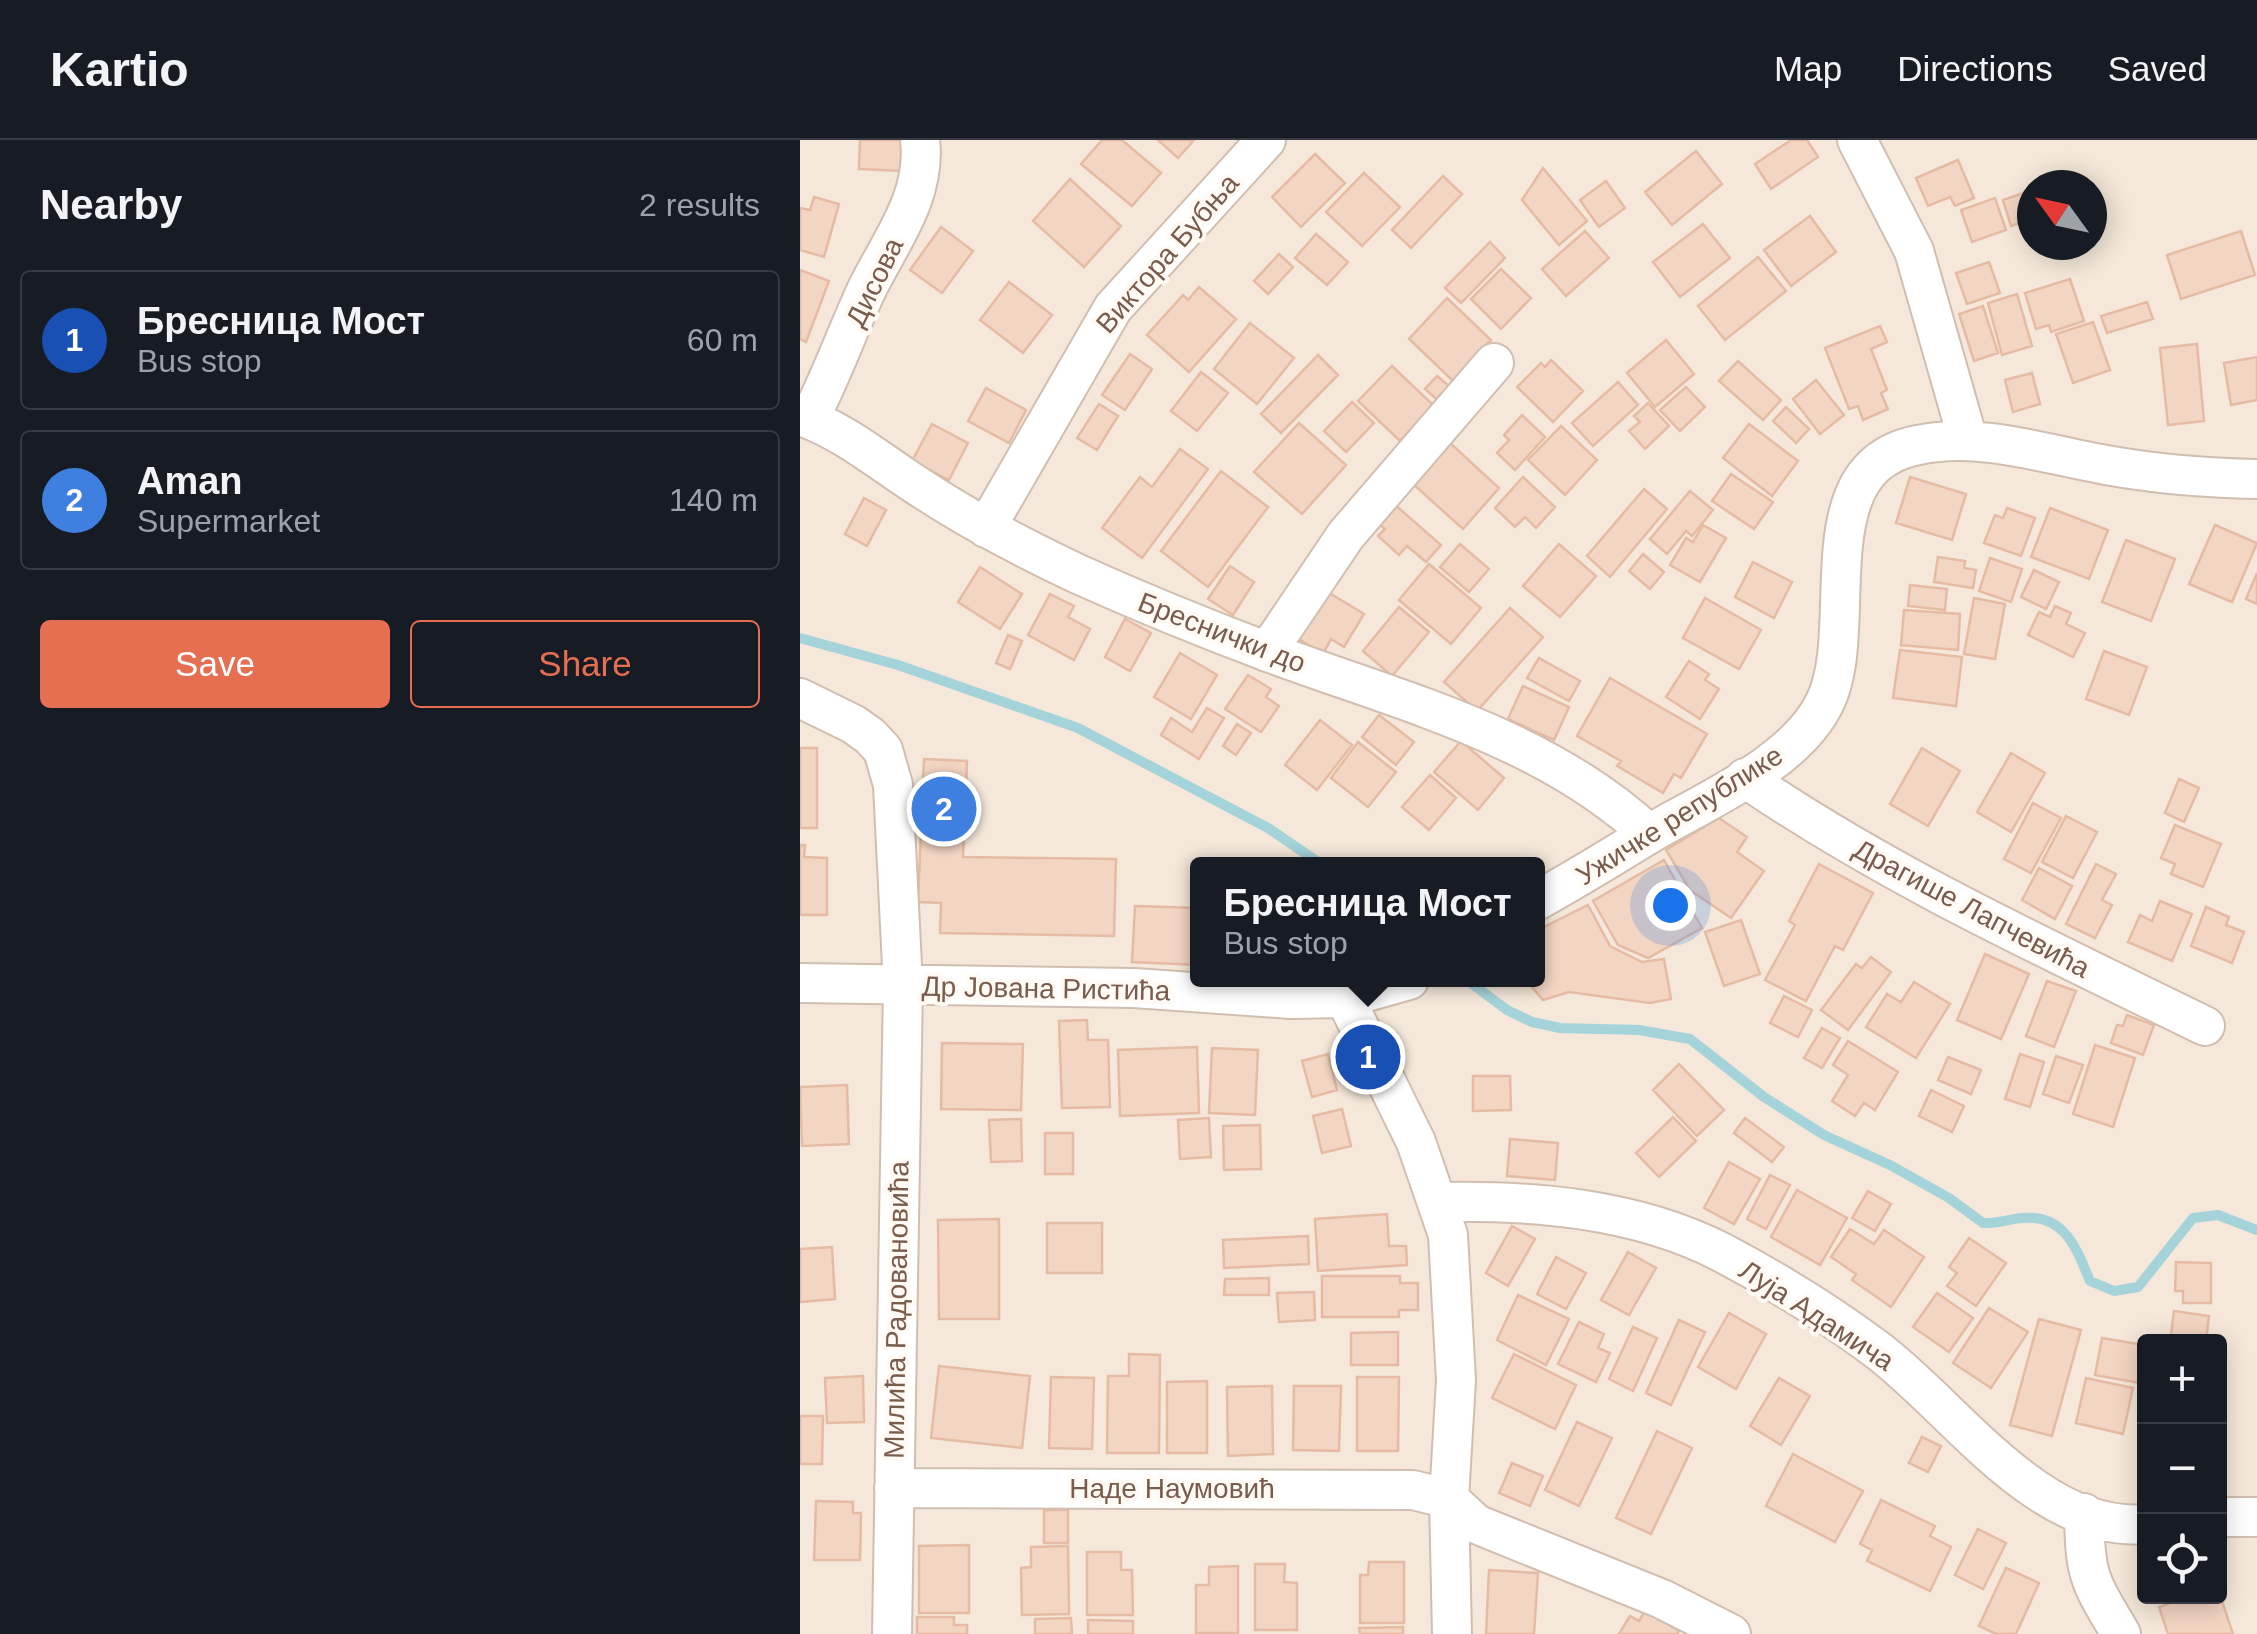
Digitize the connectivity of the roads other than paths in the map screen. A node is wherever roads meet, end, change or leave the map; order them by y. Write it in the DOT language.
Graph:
graph roads {
  1 [pos="920,140"];
  2 [pos="1266,140"];
  3 [pos="1857,140"];
  4 [pos="1494,363"];
  5 [pos="804,418"];
  6 [pos="1968,440"];
  7 [pos="2257,478"];
  8 [pos="986,528"];
  9 [pos="1267,652"];
  10 [pos="800,698"];
  11 [pos="1745,778"];
  12 [pos="1649,834"];
  13 [pos="1545,896"];
  14 [pos="800,983"];
  15 [pos="904,986"];
  16 [pos="1384,987"];
  17 [pos="1345,998"];
  18 [pos="2205,1026"];
  19 [pos="1438,1202"];
  20 [pos="894,1488"];
  21 [pos="1448,1499"];
  22 [pos="2084,1513"];
  23 [pos="2227,1517"];
  24 [pos="2257,1517"];
  25 [pos="2137,1524"];
  26 [pos="892,1634"];
  27 [pos="1452,1634"];
  28 [pos="1732,1634"];
  29 [pos="2121,1634"];
  1 -- 5 [label="street, Дисова"];
  2 -- 8 [label="street, Виктора Бубња"];
  3 -- 6 [label="street"];
  4 -- 9 [label="street"];
  5 -- 8 [label="street, Бреснички до"];
  6 -- 7 [label="street, Ужичке републике"];
  6 -- 11 [label="street, Ужичке републике"];
  8 -- 9 [label="street, Бреснички до"];
  9 -- 12 [label="street, Бреснички до"];
  10 -- 15 [label="street, Милића Радовановића"];
  11 -- 12 [label="street, Ужичке републике"];
  11 -- 18 [label="street, Драгише Лапчевића"];
  12 -- 13 [label="street, Ужичке републике"];
  14 -- 15 [label="street, Др Јована Ристића"];
  15 -- 17 [label="street, Др Јована Ристића"];
  15 -- 20 [label="street, Милића Радовановића"];
  16 -- 17 [label="street, Др Јована Ристића"];
  17 -- 19 [label="street"];
  19 -- 21 [label="street"];
  19 -- 22 [label="street, Луја Адамича"];
  20 -- 21 [label="street, Наде Наумовић"];
  20 -- 26 [label="street, Милића Радовановића"];
  21 -- 27 [label="street"];
  21 -- 28 [label="street"];
  22 -- 25 [label="street, Луја Адамича"];
  22 -- 29 [label="street"];
  23 -- 24 [label="street"];
}
